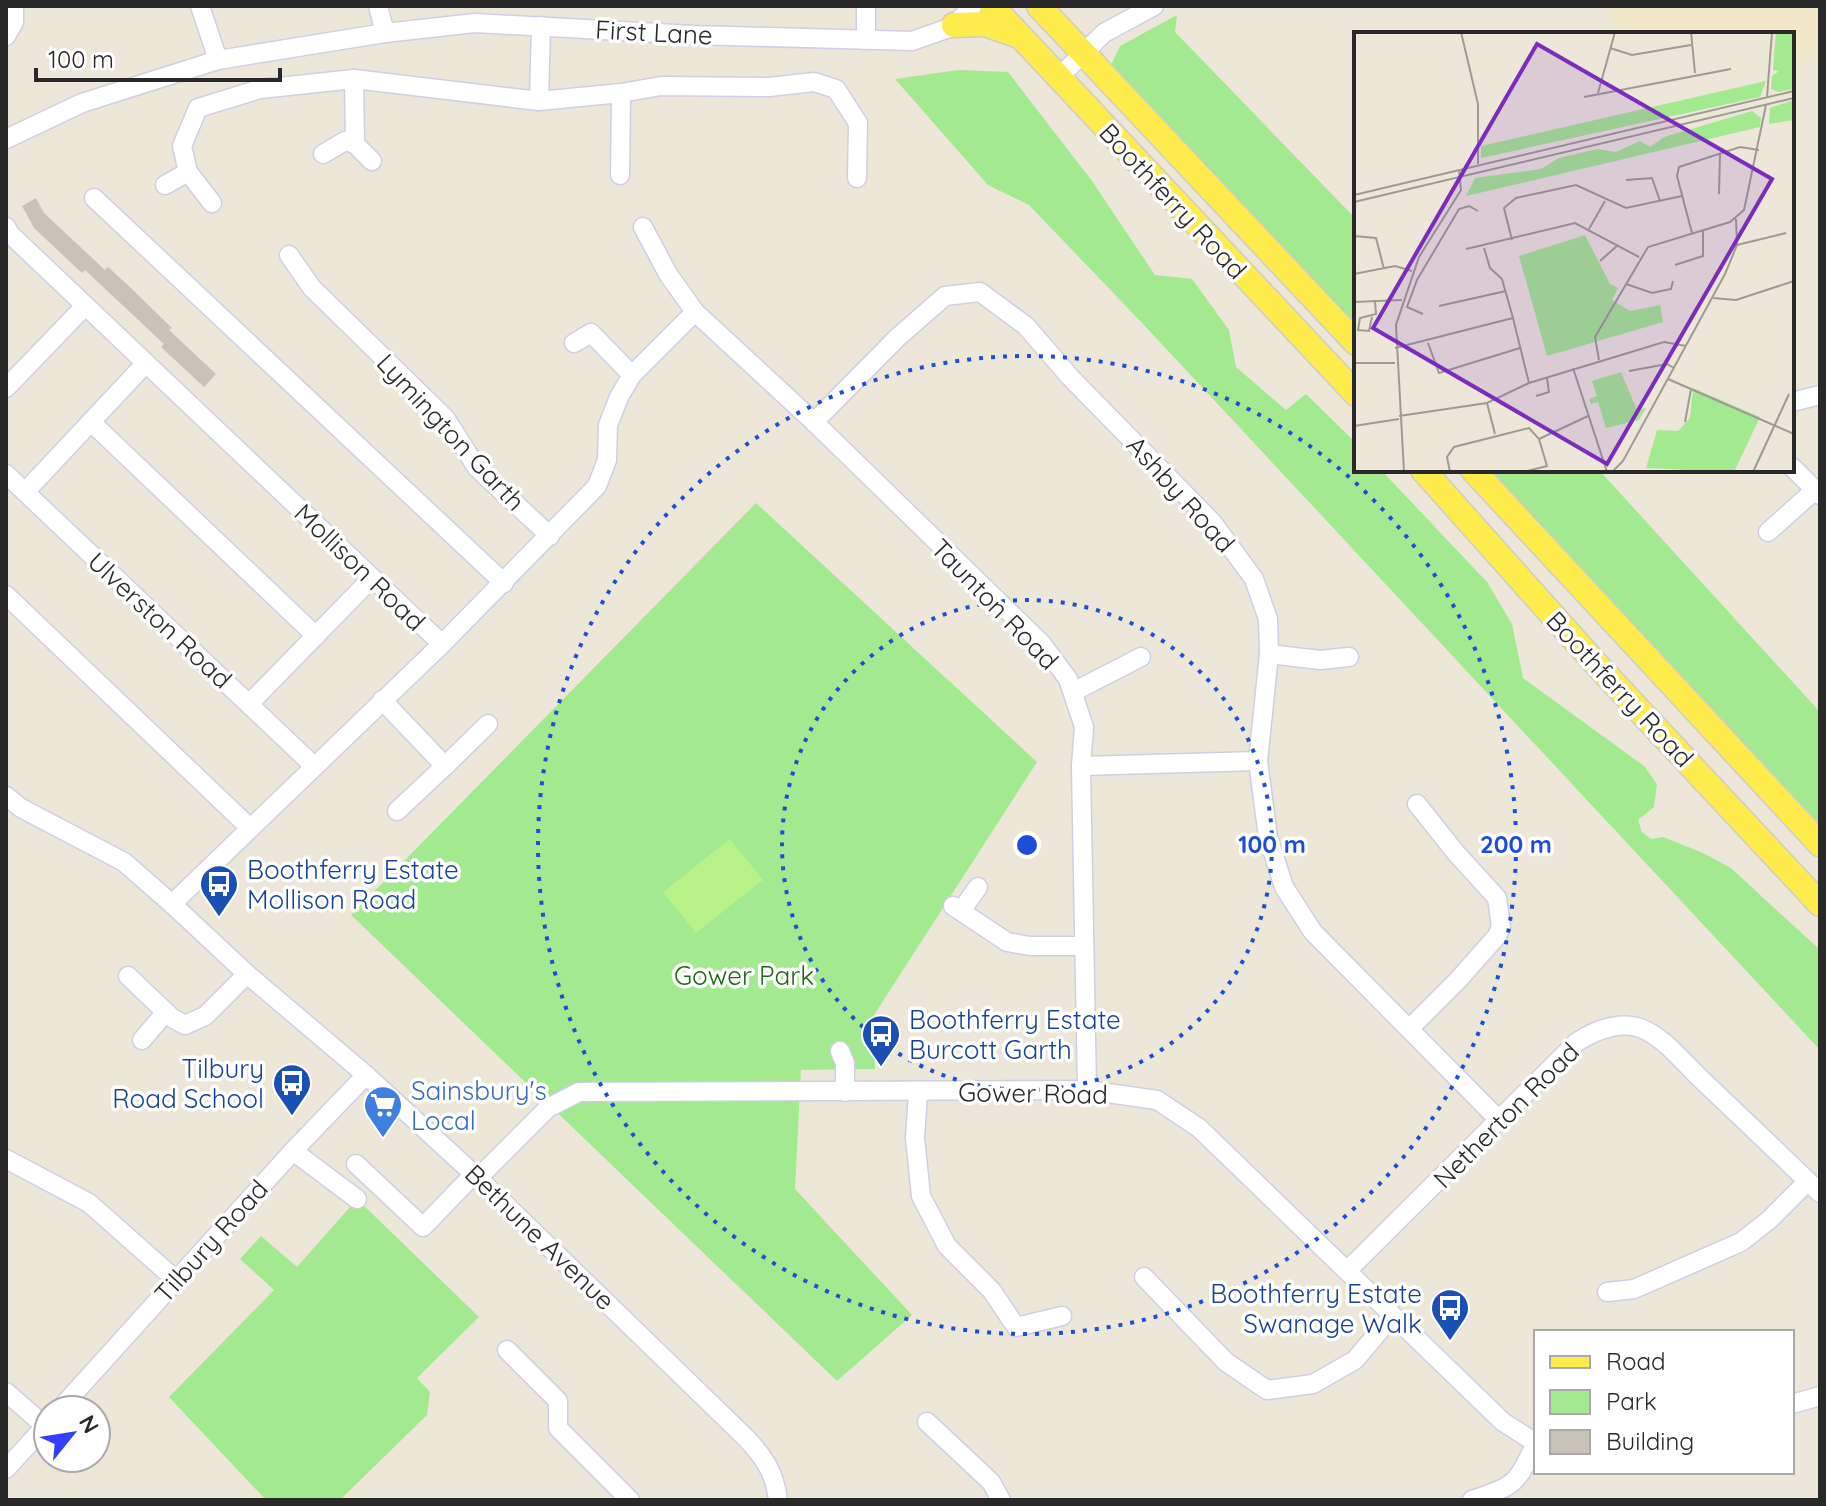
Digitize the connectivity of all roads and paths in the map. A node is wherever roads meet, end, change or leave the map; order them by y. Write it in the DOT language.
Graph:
graph roads {
  1 [pos="14,6"];
  2 [pos="200,6"];
  3 [pos="378,6"];
  4 [pos="866,6"];
  5 [pos="973,6"];
  6 [pos="992,6"];
  7 [pos="1039,6"];
  8 [pos="1154,6"];
  9 [pos="954,25"];
  10 [pos="541,26"];
  11 [pos="385,33"];
  12 [pos="6,36"];
  13 [pos="1022,37"];
  14 [pos="866,40"];
  15 [pos="1083,52"];
  16 [pos="218,60"];
  17 [pos="1058,78"];
  18 [pos="354,79"];
  19 [pos="621,93"];
  20 [pos="539,101"];
  21 [pos="6,139"];
  22 [pos="355,144"];
  23 [pos="323,154"];
  24 [pos="372,161"];
  25 [pos="188,172"];
  26 [pos="620,175"];
  27 [pos="857,178"];
  28 [pos="165,185"];
  29 [pos="94,198"];
  30 [pos="212,203"];
  31 [pos="6,227"];
  32 [pos="643,227"];
  33 [pos="289,255"];
  34 [pos="81,302"];
  35 [pos="695,312"];
  36 [pos="1354,341"];
  37 [pos="574,343"];
  38 [pos="146,363"];
  39 [pos="632,375"];
  40 [pos="6,388"];
  41 [pos="1354,392"];
  42 [pos="1820,395"];
  43 [pos="1794,402"];
  44 [pos="91,422"];
  45 [pos="814,422"];
  46 [pos="1794,469"];
  47 [pos="1425,472"];
  48 [pos="1475,472"];
  49 [pos="6,474"];
  50 [pos="25,492"];
  51 [pos="1818,493"];
  52 [pos="1768,532"];
  53 [pos="550,536"];
  54 [pos="372,578"];
  55 [pos="504,583"];
  56 [pos="6,595"];
  57 [pos="316,636"];
  58 [pos="1627,638"];
  59 [pos="442,644"];
  60 [pos="1269,654"];
  61 [pos="1141,657"];
  62 [pos="1349,657"];
  63 [pos="1597,665"];
  64 [pos="1073,692"];
  65 [pos="382,700"];
  66 [pos="249,704"];
  67 [pos="488,724"];
  68 [pos="1258,761"];
  69 [pos="314,766"];
  70 [pos="445,766"];
  71 [pos="1081,766"];
  72 [pos="6,796"];
  73 [pos="1417,804"];
  74 [pos="397,811"];
  75 [pos="250,828"];
  76 [pos="1820,844"];
  77 [pos="978,887"];
  78 [pos="172,904"];
  79 [pos="1820,904"];
  80 [pos="1084,946"];
  81 [pos="247,974"];
  82 [pos="128,976"];
  83 [pos="166,1012"];
  84 [pos="1409,1029"];
  85 [pos="142,1040"];
  86 [pos="840,1051"];
  87 [pos="366,1075"];
  88 [pos="1087,1090"];
  89 [pos="845,1092"];
  90 [pos="918,1093"];
  91 [pos="1498,1119"];
  92 [pos="293,1151"];
  93 [pos="6,1159"];
  94 [pos="356,1164"];
  95 [pos="476,1176"];
  96 [pos="1814,1187"];
  97 [pos="357,1199"];
  98 [pos="1348,1270"];
  99 [pos="1144,1277"];
  100 [pos="176,1280"];
  101 [pos="1607,1292"];
  102 [pos="1062,1316"];
  103 [pos="1392,1316"];
  104 [pos="507,1350"];
  105 [pos="6,1392"];
  106 [pos="73,1394"];
  107 [pos="1820,1396"];
  108 [pos="1794,1403"];
  109 [pos="32,1413"];
  110 [pos="927,1422"];
  111 [pos="32,1440"];
  112 [pos="1534,1442"];
  113 [pos="1534,1447"];
  114 [pos="6,1469"];
  115 [pos="630,1500"];
  116 [pos="778,1500"];
  117 [pos="1001,1500"];
  118 [pos="1472,1500"];
  1 -- 12 [label="street"];
  2 -- 16 [label="street"];
  3 -- 11 [label="street"];
  4 -- 14 [label="street"];
  5 -- 9 [label="street, First Lane"];
  6 -- 13 [label="main road, Boothferry Road"];
  7 -- 15 [label="main road, Boothferry Road"];
  8 -- 15 [label="street"];
  9 -- 13 [label="main road"];
  9 -- 14 [label="street, First Lane"];
  10 -- 11 [label="street, First Lane"];
  10 -- 14 [label="street, First Lane"];
  10 -- 20 [label="street"];
  11 -- 16 [label="street, First Lane"];
  13 -- 17 [label="main road, Boothferry Road"];
  15 -- 17 [label="street"];
  15 -- 36 [label="main road, Boothferry Road"];
  16 -- 21 [label="street, First Lane"];
  17 -- 41 [label="main road, Boothferry Road"];
  18 -- 20 [label="street"];
  18 -- 22 [label="street"];
  18 -- 25 [label="street"];
  19 -- 20 [label="street"];
  19 -- 26 [label="street"];
  19 -- 27 [label="street"];
  22 -- 23 [label="street"];
  22 -- 24 [label="street"];
  25 -- 28 [label="street"];
  25 -- 30 [label="street"];
  29 -- 55 [label="street"];
  31 -- 34 [label="street, Mollison Road"];
  32 -- 35 [label="street, Taunton Road"];
  33 -- 53 [label="street, Lymington Garth"];
  34 -- 38 [label="street, Mollison Road"];
  34 -- 40 [label="street"];
  35 -- 39 [label="street"];
  35 -- 45 [label="street, Taunton Road"];
  37 -- 39 [label="street"];
  38 -- 44 [label="street"];
  38 -- 54 [label="street, Mollison Road"];
  39 -- 53 [label="street"];
  42 -- 43 [label="street"];
  44 -- 50 [label="street"];
  44 -- 57 [label="street"];
  45 -- 60 [label="street, Ashby Road"];
  45 -- 64 [label="street, Taunton Road"];
  46 -- 51 [label="street"];
  47 -- 63 [label="main road, Boothferry Road"];
  48 -- 58 [label="main road, Boothferry Road"];
  49 -- 50 [label="street, Ulverston Road"];
  50 -- 66 [label="street, Ulverston Road"];
  51 -- 52 [label="street"];
  53 -- 55 [label="street"];
  54 -- 57 [label="street"];
  54 -- 59 [label="street, Mollison Road"];
  55 -- 59 [label="street"];
  56 -- 75 [label="street"];
  57 -- 66 [label="street"];
  58 -- 63 [label="main road"];
  58 -- 76 [label="main road, Boothferry Road"];
  59 -- 65 [label="street, Mollison Road"];
  60 -- 62 [label="street"];
  60 -- 68 [label="street, Ashby Road"];
  61 -- 64 [label="street"];
  63 -- 79 [label="main road, Boothferry Road"];
  64 -- 71 [label="street, Taunton Road"];
  65 -- 69 [label="street, Mollison Road"];
  65 -- 70 [label="street"];
  66 -- 69 [label="street, Ulverston Road"];
  67 -- 70 [label="street"];
  68 -- 71 [label="street"];
  68 -- 84 [label="street, Ashby Road"];
  69 -- 75 [label="street, Mollison Road"];
  70 -- 74 [label="street"];
  71 -- 80 [label="street, Taunton Road"];
  72 -- 78 [label="street, Bethune Avenue"];
  73 -- 84 [label="street"];
  75 -- 78 [label="street, Mollison Road"];
  77 -- 80 [label="street"];
  78 -- 81 [label="street, Bethune Avenue"];
  80 -- 88 [label="street, Taunton Road"];
  81 -- 83 [label="street"];
  81 -- 87 [label="street, Bethune Avenue"];
  82 -- 83 [label="street"];
  83 -- 85 [label="street"];
  84 -- 91 [label="street, Ashby Road"];
  86 -- 89 [label="street"];
  87 -- 92 [label="street, Tilbury Road"];
  87 -- 95 [label="street, Bethune Avenue"];
  88 -- 90 [label="street, Gower Road"];
  88 -- 98 [label="street, Gower Road"];
  89 -- 90 [label="street, Gower Road"];
  89 -- 95 [label="street, Gower Road"];
  90 -- 102 [label="street"];
  91 -- 96 [label="street, Netherton Road"];
  91 -- 98 [label="street, Netherton Road"];
  92 -- 97 [label="street"];
  92 -- 100 [label="street, Tilbury Road"];
  93 -- 100 [label="street"];
  94 -- 95 [label="street, Gower Road"];
  95 -- 116 [label="street, Bethune Avenue"];
  96 -- 101 [label="street"];
  98 -- 103 [label="street, Gower Road"];
  99 -- 103 [label="street"];
  100 -- 106 [label="street, Tilbury Road"];
  103 -- 112 [label="street, Gower Road"];
  104 -- 115 [label="street"];
  105 -- 109 [label="street"];
  107 -- 108 [label="street"];
  110 -- 117 [label="street"];
  111 -- 114 [label="street"];
  113 -- 118 [label="street"];
}
